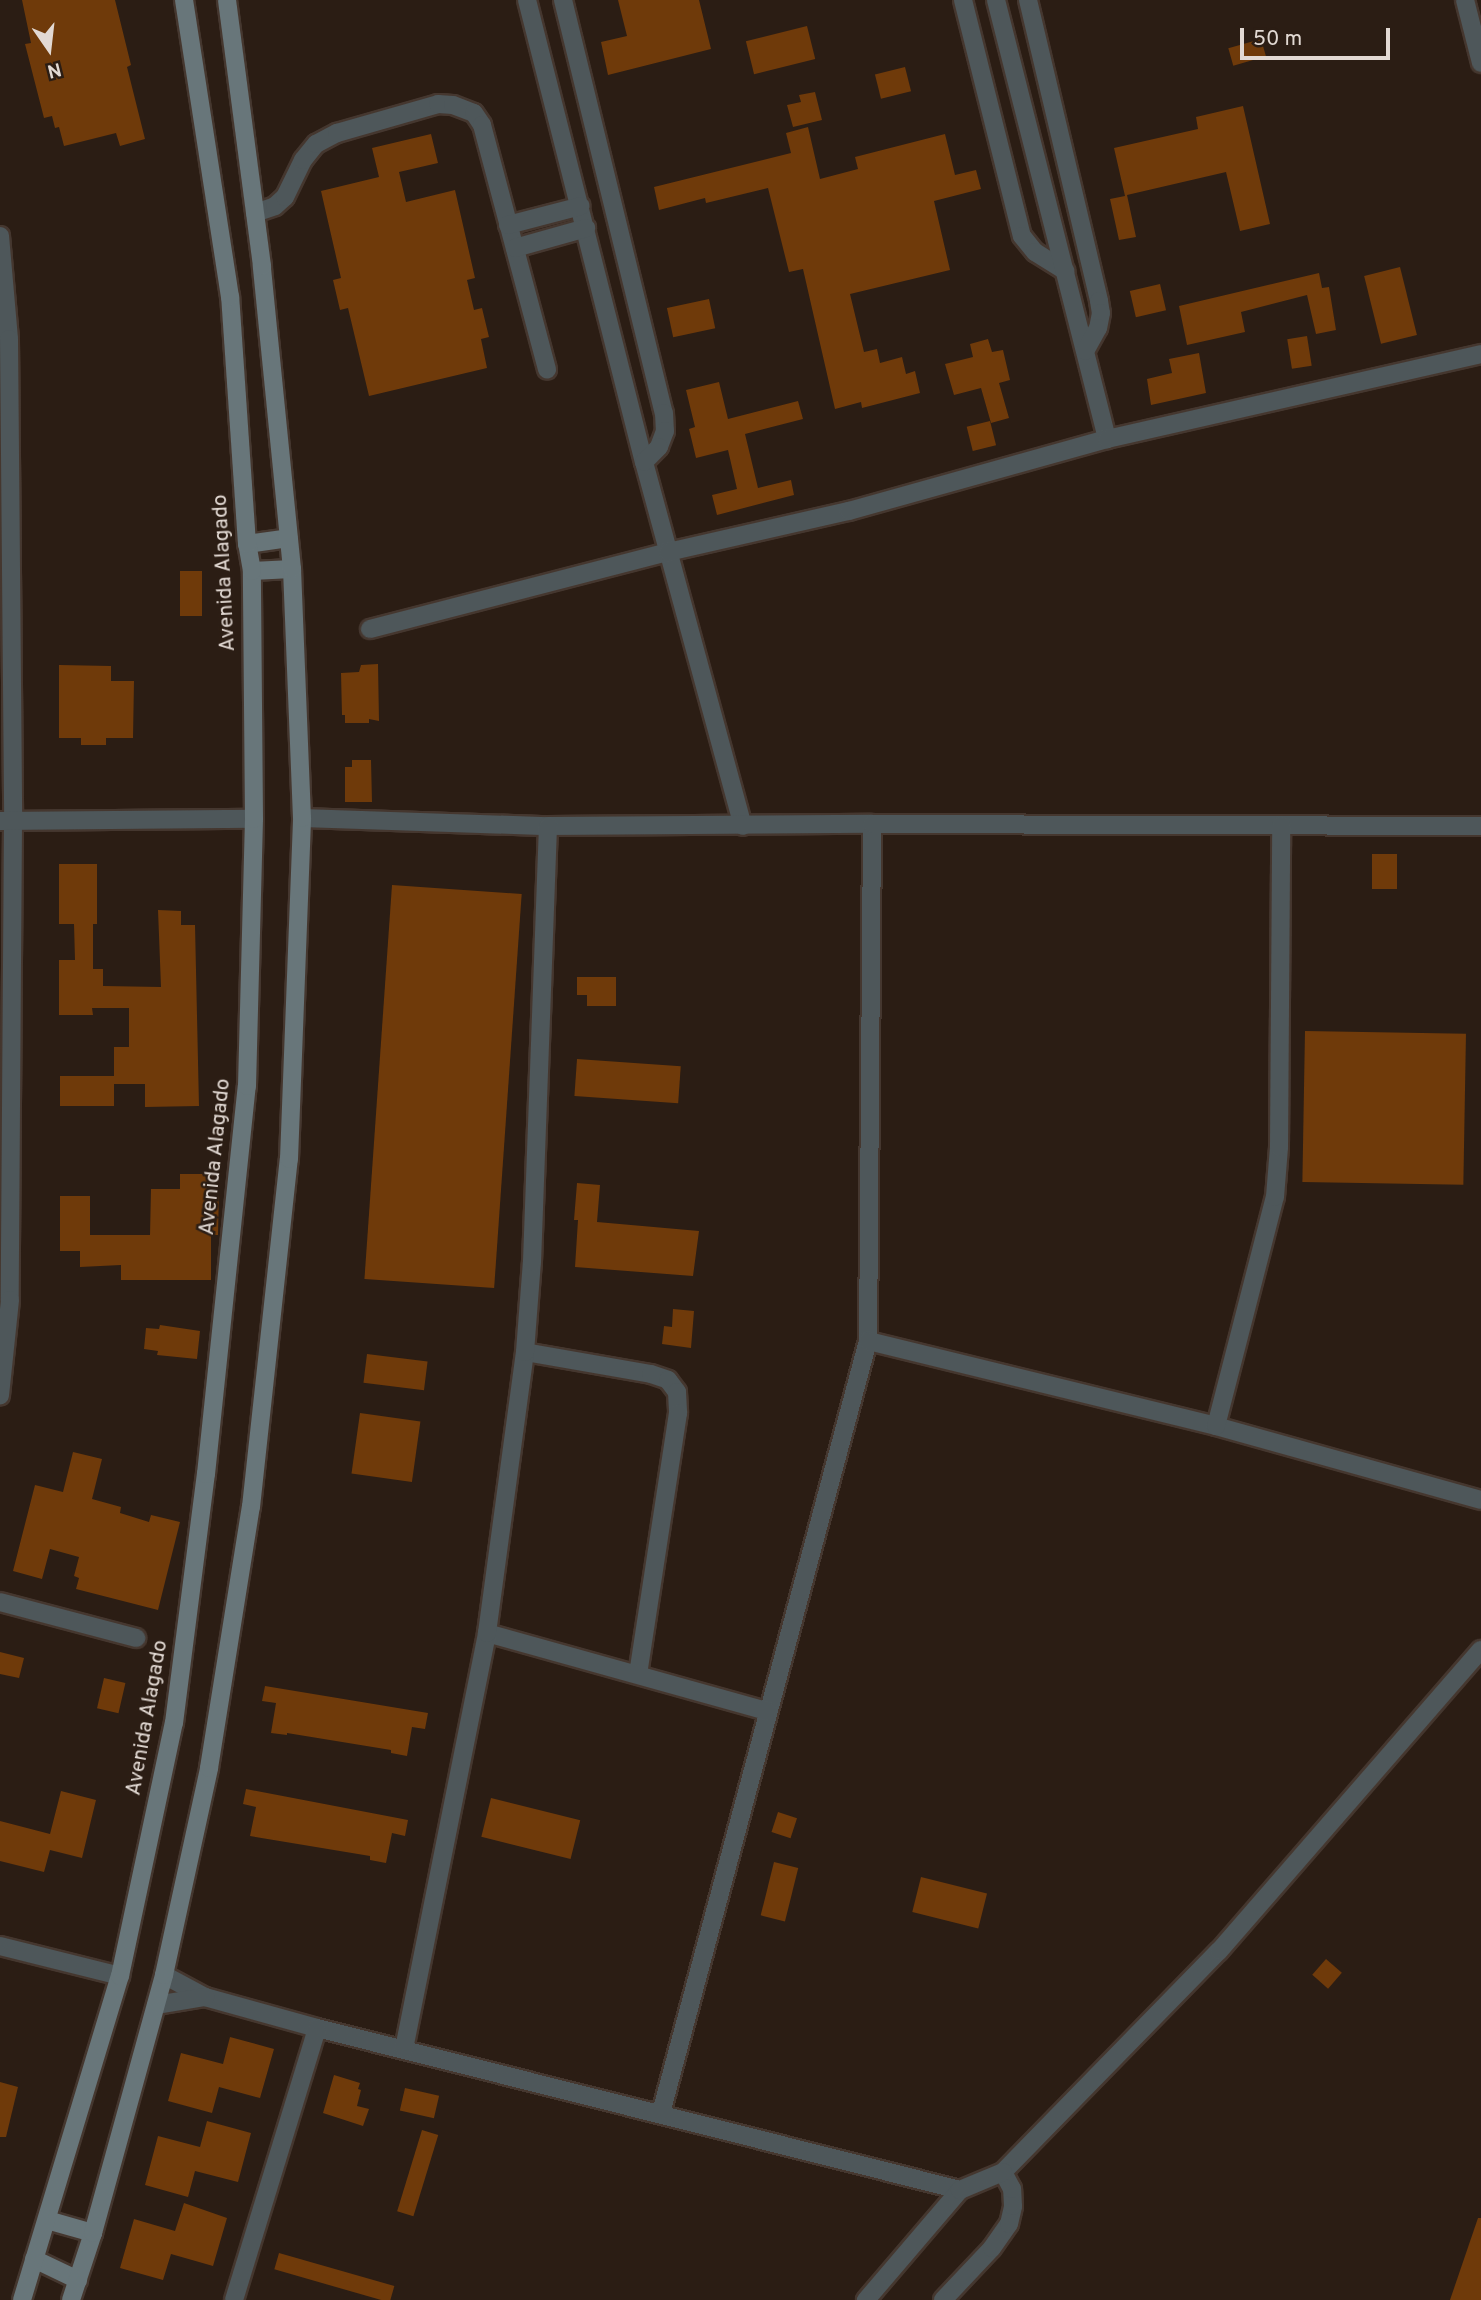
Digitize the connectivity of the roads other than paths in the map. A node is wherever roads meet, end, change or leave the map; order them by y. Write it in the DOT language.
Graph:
graph roads {
  1 [pos="184,0"];
  2 [pos="227,0"];
  3 [pos="527,0"];
  4 [pos="563,0"];
  5 [pos="962,0"];
  6 [pos="996,0"];
  7 [pos="1028,0"];
  8 [pos="1465,0"];
  9 [pos="1481,63"];
  10 [pos="580,206"];
  11 [pos="255,213"];
  12 [pos="508,225"];
  13 [pos="586,228"];
  14 [pos="0,236"];
  15 [pos="514,248"];
  16 [pos="1065,271"];
  17 [pos="5,339"];
  18 [pos="1085,351"];
  19 [pos="1481,354"];
  20 [pos="547,370"];
  21 [pos="1107,439"];
  22 [pos="644,462"];
  23 [pos="289,538"];
  24 [pos="247,544"];
  25 [pos="668,551"];
  26 [pos="292,569"];
  27 [pos="252,571"];
  28 [pos="370,629"];
  29 [pos="302,818"];
  30 [pos="254,819"];
  31 [pos="6,821"];
  32 [pos="872,824"];
  33 [pos="1281,825"];
  34 [pos="548,826"];
  35 [pos="743,826"];
  36 [pos="1481,826"];
  37 [pos="5,1300"];
  38 [pos="868,1341"];
  39 [pos="525,1352"];
  40 [pos="0,1395"];
  41 [pos="1216,1426"];
  42 [pos="1481,1500"];
  43 [pos="0,1602"];
  44 [pos="487,1633"];
  45 [pos="136,1638"];
  46 [pos="1481,1650"];
  47 [pos="638,1673"];
  48 [pos="767,1711"];
  49 [pos="0,1946"];
  50 [pos="164,1975"];
  51 [pos="120,1976"];
  52 [pos="205,1997"];
  53 [pos="156,2004"];
  54 [pos="317,2028"];
  55 [pos="404,2049"];
  56 [pos="661,2113"];
  57 [pos="1003,2172"];
  58 [pos="960,2190"];
  59 [pos="47,2220"];
  60 [pos="93,2233"];
  61 [pos="34,2259"];
  62 [pos="78,2280"];
  63 [pos="22,2300"];
  64 [pos="71,2300"];
  65 [pos="234,2300"];
  66 [pos="866,2300"];
  67 [pos="943,2300"];
  1 -- 24 [label="main road, Avenida Alagado"];
  2 -- 11 [label="main road"];
  3 -- 10 [label="street"];
  4 -- 22 [label="street"];
  5 -- 16 [label="street"];
  6 -- 16 [label="street"];
  7 -- 18 [label="street"];
  8 -- 9 [label="street"];
  10 -- 12 [label="street"];
  10 -- 13 [label="street"];
  11 -- 12 [label="street"];
  11 -- 23 [label="main road"];
  12 -- 15 [label="street"];
  13 -- 15 [label="street"];
  13 -- 22 [label="street"];
  14 -- 17 [label="street"];
  15 -- 20 [label="street"];
  16 -- 18 [label="street"];
  17 -- 31 [label="street"];
  18 -- 21 [label="street"];
  19 -- 21 [label="street"];
  21 -- 25 [label="street"];
  22 -- 25 [label="street"];
  23 -- 24 [label="main road"];
  23 -- 26 [label="main road"];
  24 -- 27 [label="main road, Avenida Alagado"];
  25 -- 28 [label="street"];
  25 -- 35 [label="street"];
  26 -- 27 [label="main road"];
  26 -- 29 [label="main road"];
  27 -- 30 [label="main road, Avenida Alagado"];
  29 -- 34 [label="street"];
  29 -- 50 [label="main road"];
  30 -- 31 [label="street"];
  30 -- 51 [label="main road, Avenida Alagado"];
  31 -- 37 [label="street"];
  32 -- 33 [label="street"];
  32 -- 35 [label="street"];
  32 -- 38 [label="street"];
  33 -- 36 [label="street"];
  33 -- 41 [label="street"];
  34 -- 35 [label="street"];
  34 -- 39 [label="street"];
  37 -- 40 [label="street"];
  38 -- 41 [label="street"];
  38 -- 48 [label="street"];
  39 -- 44 [label="street"];
  39 -- 47 [label="street"];
  41 -- 42 [label="street"];
  43 -- 45 [label="street"];
  44 -- 47 [label="street"];
  44 -- 55 [label="street"];
  46 -- 57 [label="street"];
  47 -- 48 [label="street"];
  48 -- 56 [label="street"];
  49 -- 51 [label="street"];
  50 -- 52 [label="street"];
  50 -- 53 [label="main road"];
  51 -- 59 [label="main road, Avenida Alagado"];
  52 -- 53 [label="street"];
  52 -- 54 [label="street"];
  53 -- 60 [label="main road"];
  54 -- 55 [label="street"];
  54 -- 65 [label="street"];
  55 -- 56 [label="street"];
  56 -- 58 [label="street"];
  57 -- 58 [label="street"];
  57 -- 67 [label="street"];
  58 -- 66 [label="street"];
  59 -- 60 [label="main road"];
  59 -- 61 [label="main road, Avenida Alagado"];
  60 -- 62 [label="main road"];
  61 -- 62 [label="main road"];
  61 -- 63 [label="main road, Avenida Alagado"];
  62 -- 64 [label="main road"];
}
